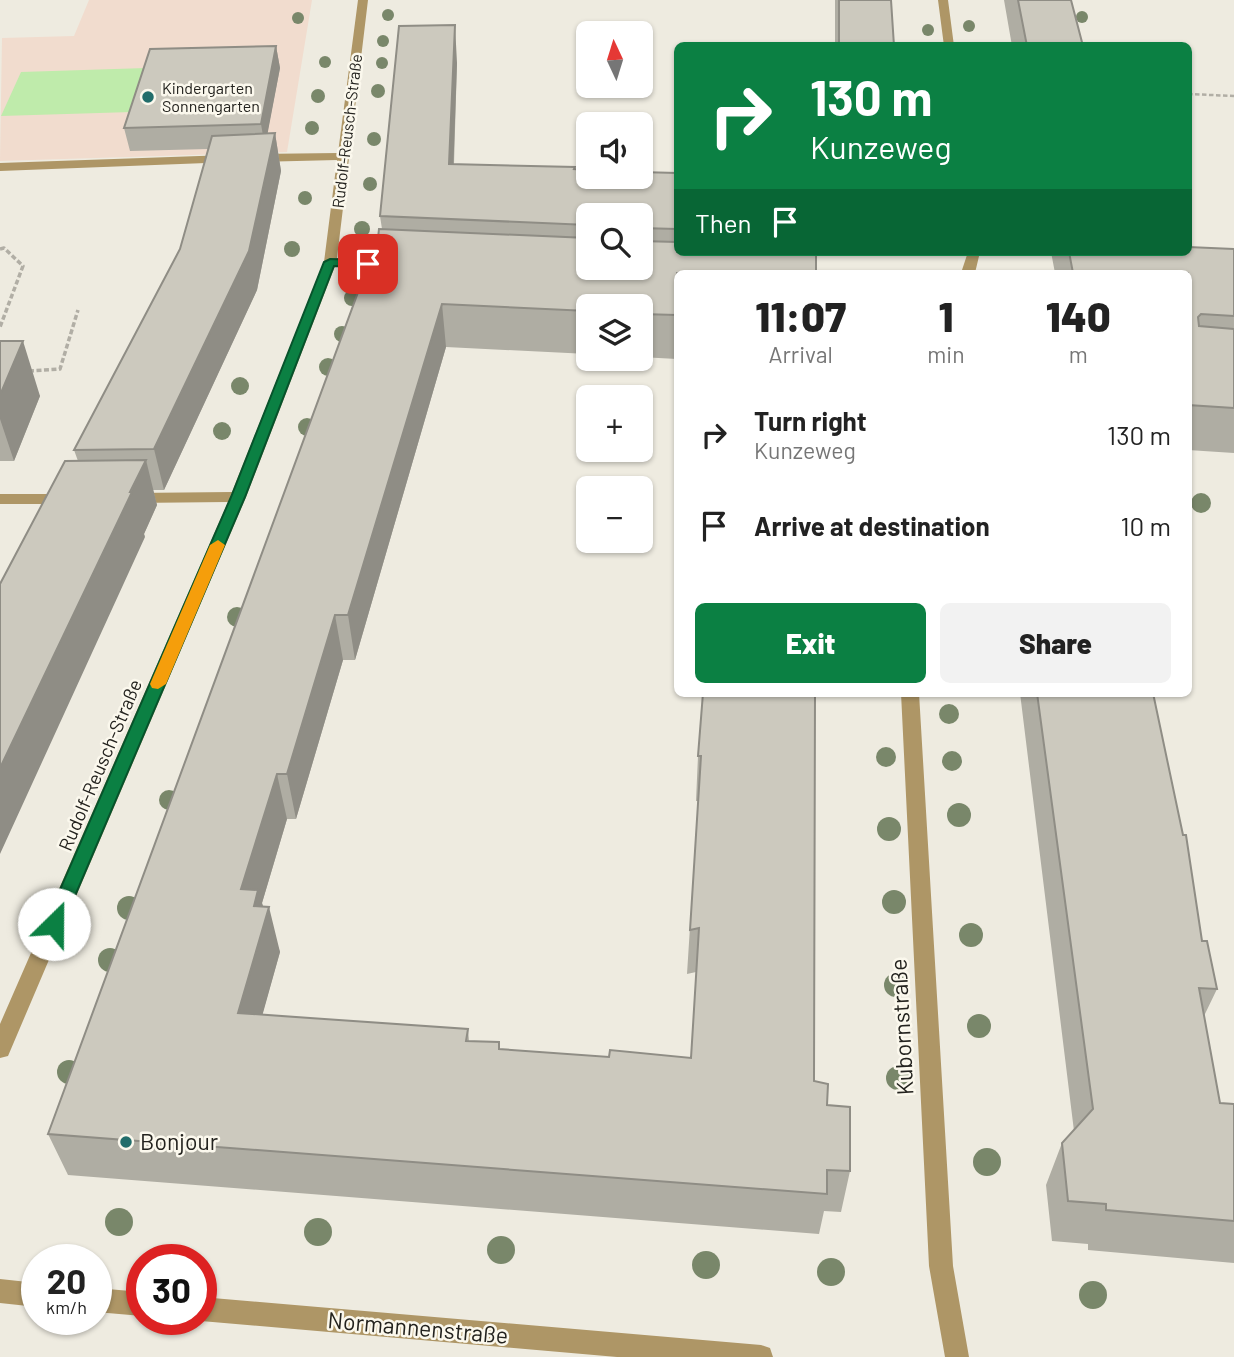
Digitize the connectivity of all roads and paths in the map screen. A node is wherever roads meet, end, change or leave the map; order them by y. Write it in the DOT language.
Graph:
graph roads {
  1 [pos="363,0"];
  2 [pos="943,0"];
  3 [pos="948,42"];
  4 [pos="1192,94"];
  5 [pos="1234,96"];
  6 [pos="344,156"];
  7 [pos="235,159"];
  8 [pos="249,159"];
  9 [pos="0,167"];
  10 [pos="0,249"];
  11 [pos="330,262"];
  12 [pos="401,265"];
  13 [pos="78,310"];
  14 [pos="0,327"];
  15 [pos="24,371"];
  16 [pos="238,497"];
  17 [pos="118,498"];
  18 [pos="0,499"];
  19 [pos="77,499"];
  20 [pos="910,697"];
  21 [pos="0,1049"];
  22 [pos="0,1291"];
  23 [pos="21,1293"];
  24 [pos="217,1310"];
  25 [pos="761,1357"];
  26 [pos="957,1357"];
  1 -- 6 [label="street, Rudolf-Reusch-Straße"];
  2 -- 3 [label="street"];
  4 -- 5 [label="path"];
  6 -- 8 [label="street"];
  6 -- 11 [label="street, Rudolf-Reusch-Straße"];
  7 -- 9 [label="street"];
  10 -- 14 [label="path"];
  11 -- 12 [label="street"];
  11 -- 16 [label="street, Rudolf-Reusch-Straße"];
  13 -- 15 [label="path"];
  16 -- 17 [label="street"];
  16 -- 21 [label="street, Rudolf-Reusch-Straße"];
  18 -- 19 [label="street"];
  20 -- 26 [label="street, Kubornstraße"];
  22 -- 23 [label="street"];
  24 -- 25 [label="street, Normannenstraße"];
}
